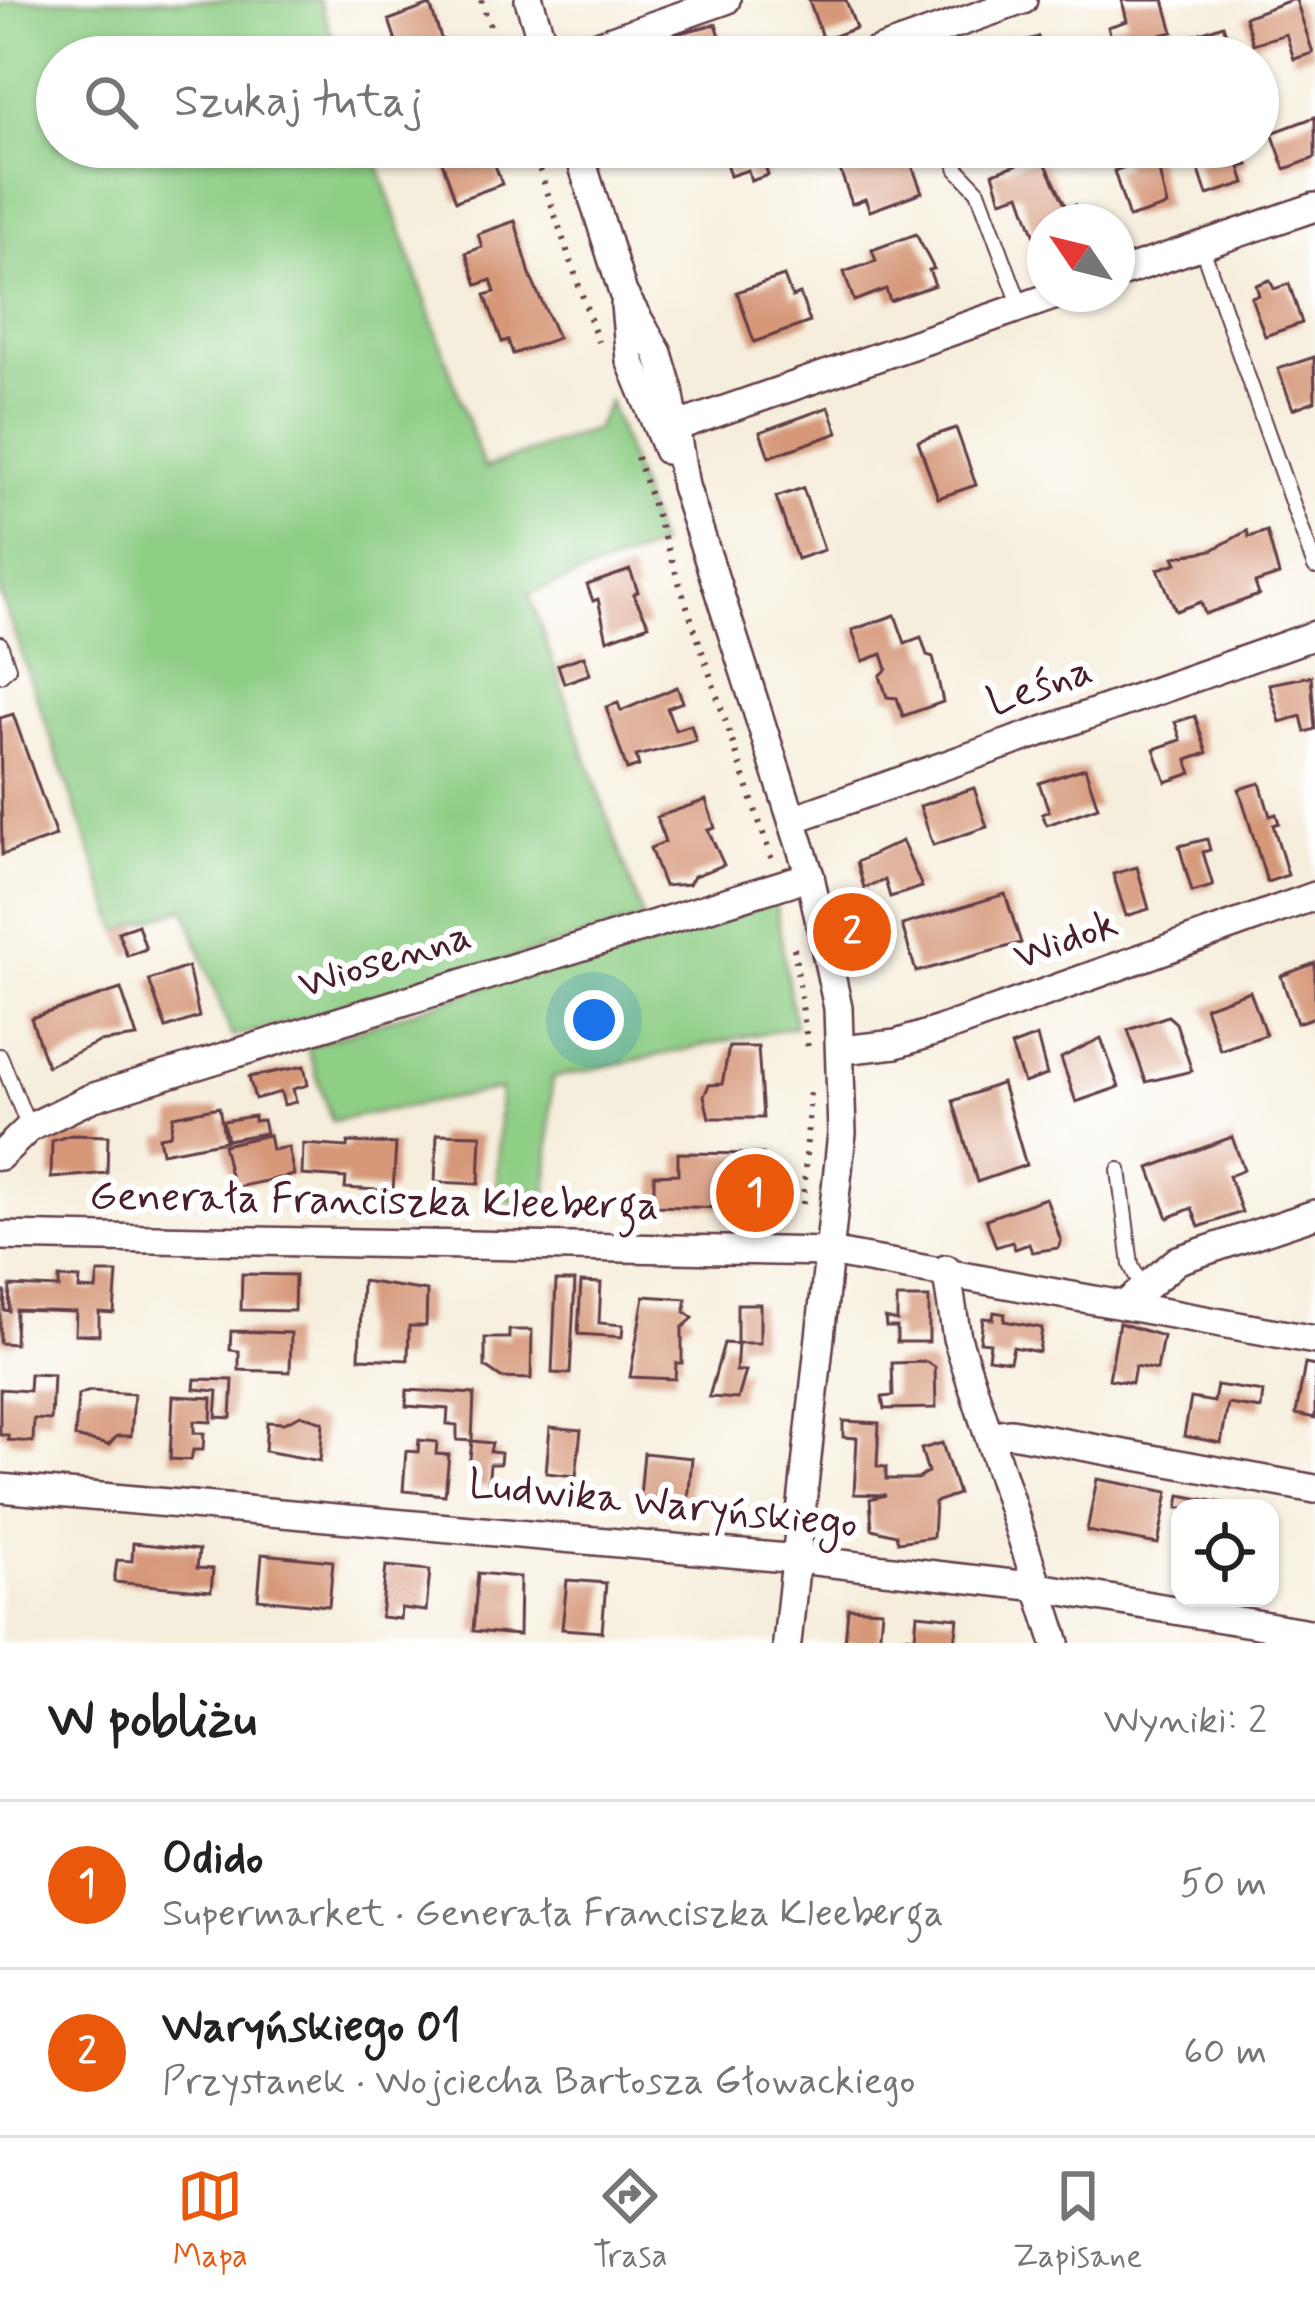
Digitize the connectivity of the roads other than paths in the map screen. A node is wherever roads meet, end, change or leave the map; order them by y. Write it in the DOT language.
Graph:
graph roads {
  1 [pos="529,0"];
  2 [pos="726,0"];
  3 [pos="1023,0"];
  4 [pos="540,36"];
  5 [pos="623,36"];
  6 [pos="921,36"];
  7 [pos="583,168"];
  8 [pos="957,168"];
  9 [pos="1315,207"];
  10 [pos="1201,245"];
  11 [pos="1135,268"];
  12 [pos="1027,305"];
  13 [pos="1021,307"];
  14 [pos="667,430"];
  15 [pos="1315,567"];
  16 [pos="1315,635"];
  17 [pos="0,644"];
  18 [pos="0,675"];
  19 [pos="793,819"];
  20 [pos="811,876"];
  21 [pos="1315,896"];
  22 [pos="842,1049"];
  23 [pos="0,1056"];
  24 [pos="29,1128"];
  25 [pos="0,1156"];
  26 [pos="1119,1170"];
  27 [pos="1315,1214"];
  28 [pos="0,1236"];
  29 [pos="829,1252"];
  30 [pos="946,1269"];
  31 [pos="1135,1294"];
  32 [pos="1315,1340"];
  33 [pos="991,1435"];
  34 [pos="0,1488"];
  35 [pos="1315,1489"];
  36 [pos="798,1559"];
  37 [pos="1039,1587"];
  38 [pos="1315,1634"];
  39 [pos="787,1643"];
  40 [pos="1056,1643"];
  1 -- 4 [label="street"];
  2 -- 5 [label="street"];
  3 -- 6 [label="street"];
  7 -- 14 [label="street"];
  8 -- 13 [label="lane"];
  9 -- 10 [label="street"];
  10 -- 11 [label="street"];
  10 -- 15 [label="lane"];
  12 -- 13 [label="street"];
  13 -- 14 [label="street"];
  14 -- 19 [label="street"];
  16 -- 19 [label="street, Leśna"];
  17 -- 18 [label="lane"];
  19 -- 20 [label="street"];
  20 -- 22 [label="street"];
  20 -- 24 [label="street, Wiosenna"];
  21 -- 22 [label="street, Widok"];
  22 -- 29 [label="street"];
  23 -- 24 [label="lane"];
  24 -- 25 [label="street, Wiosenna"];
  26 -- 31 [label="lane"];
  27 -- 31 [label="street"];
  28 -- 29 [label="street, Generała Franciszka Kleeberga"];
  29 -- 30 [label="street, Generała Franciszka Kleeberga"];
  29 -- 36 [label="street"];
  30 -- 31 [label="street, Generała Franciszka Kleeberga"];
  30 -- 33 [label="street"];
  31 -- 32 [label="street, Generała Franciszka Kleeberga"];
  33 -- 35 [label="street"];
  33 -- 37 [label="street"];
  34 -- 36 [label="street, Ludwika Waryńskiego"];
  36 -- 37 [label="street, Ludwika Waryńskiego"];
  36 -- 39 [label="street"];
  37 -- 38 [label="street, Ludwika Waryńskiego"];
  37 -- 40 [label="street"];
}
